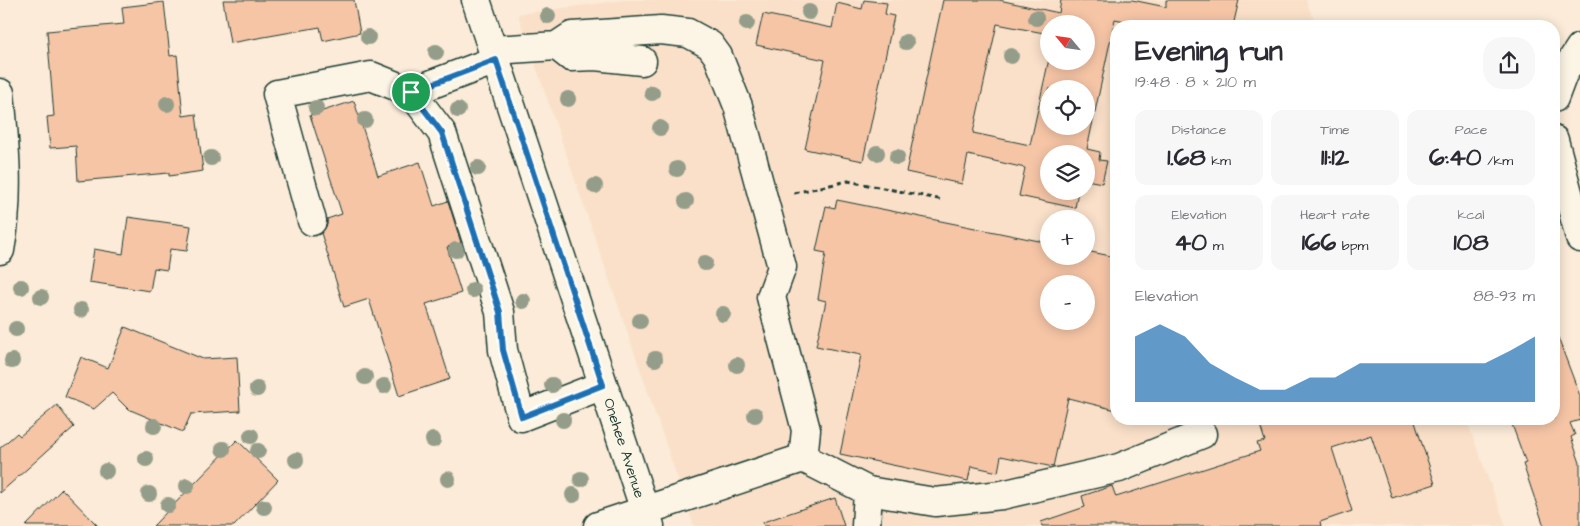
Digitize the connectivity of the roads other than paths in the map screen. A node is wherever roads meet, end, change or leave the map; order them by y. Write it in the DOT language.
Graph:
graph roads {
  1 [pos="476,0"];
  2 [pos="557,46"];
  3 [pos="1580,48"];
  4 [pos="495,55"];
  5 [pos="642,61"];
  6 [pos="1560,82"];
  7 [pos="411,92"];
  8 [pos="0,93"];
  9 [pos="1560,163"];
  10 [pos="312,221"];
  11 [pos="1580,238"];
  12 [pos="0,250"];
  13 [pos="603,385"];
  14 [pos="1202,434"];
  15 [pos="803,458"];
  16 [pos="868,491"];
  17 [pos="647,519"];
  18 [pos="598,526"];
  19 [pos="866,526"];
  1 -- 4 [label="street, Onehee Avenue"];
  2 -- 4 [label="street"];
  2 -- 5 [label="street"];
  2 -- 15 [label="street"];
  3 -- 6 [label="street"];
  4 -- 7 [label="street"];
  4 -- 13 [label="street, Onehee Avenue"];
  7 -- 10 [label="street"];
  7 -- 13 [label="street"];
  8 -- 12 [label="street"];
  9 -- 11 [label="street"];
  13 -- 17 [label="street, Onehee Avenue"];
  14 -- 16 [label="street"];
  15 -- 16 [label="street"];
  15 -- 17 [label="street"];
  16 -- 19 [label="street"];
  17 -- 18 [label="street"];
}
